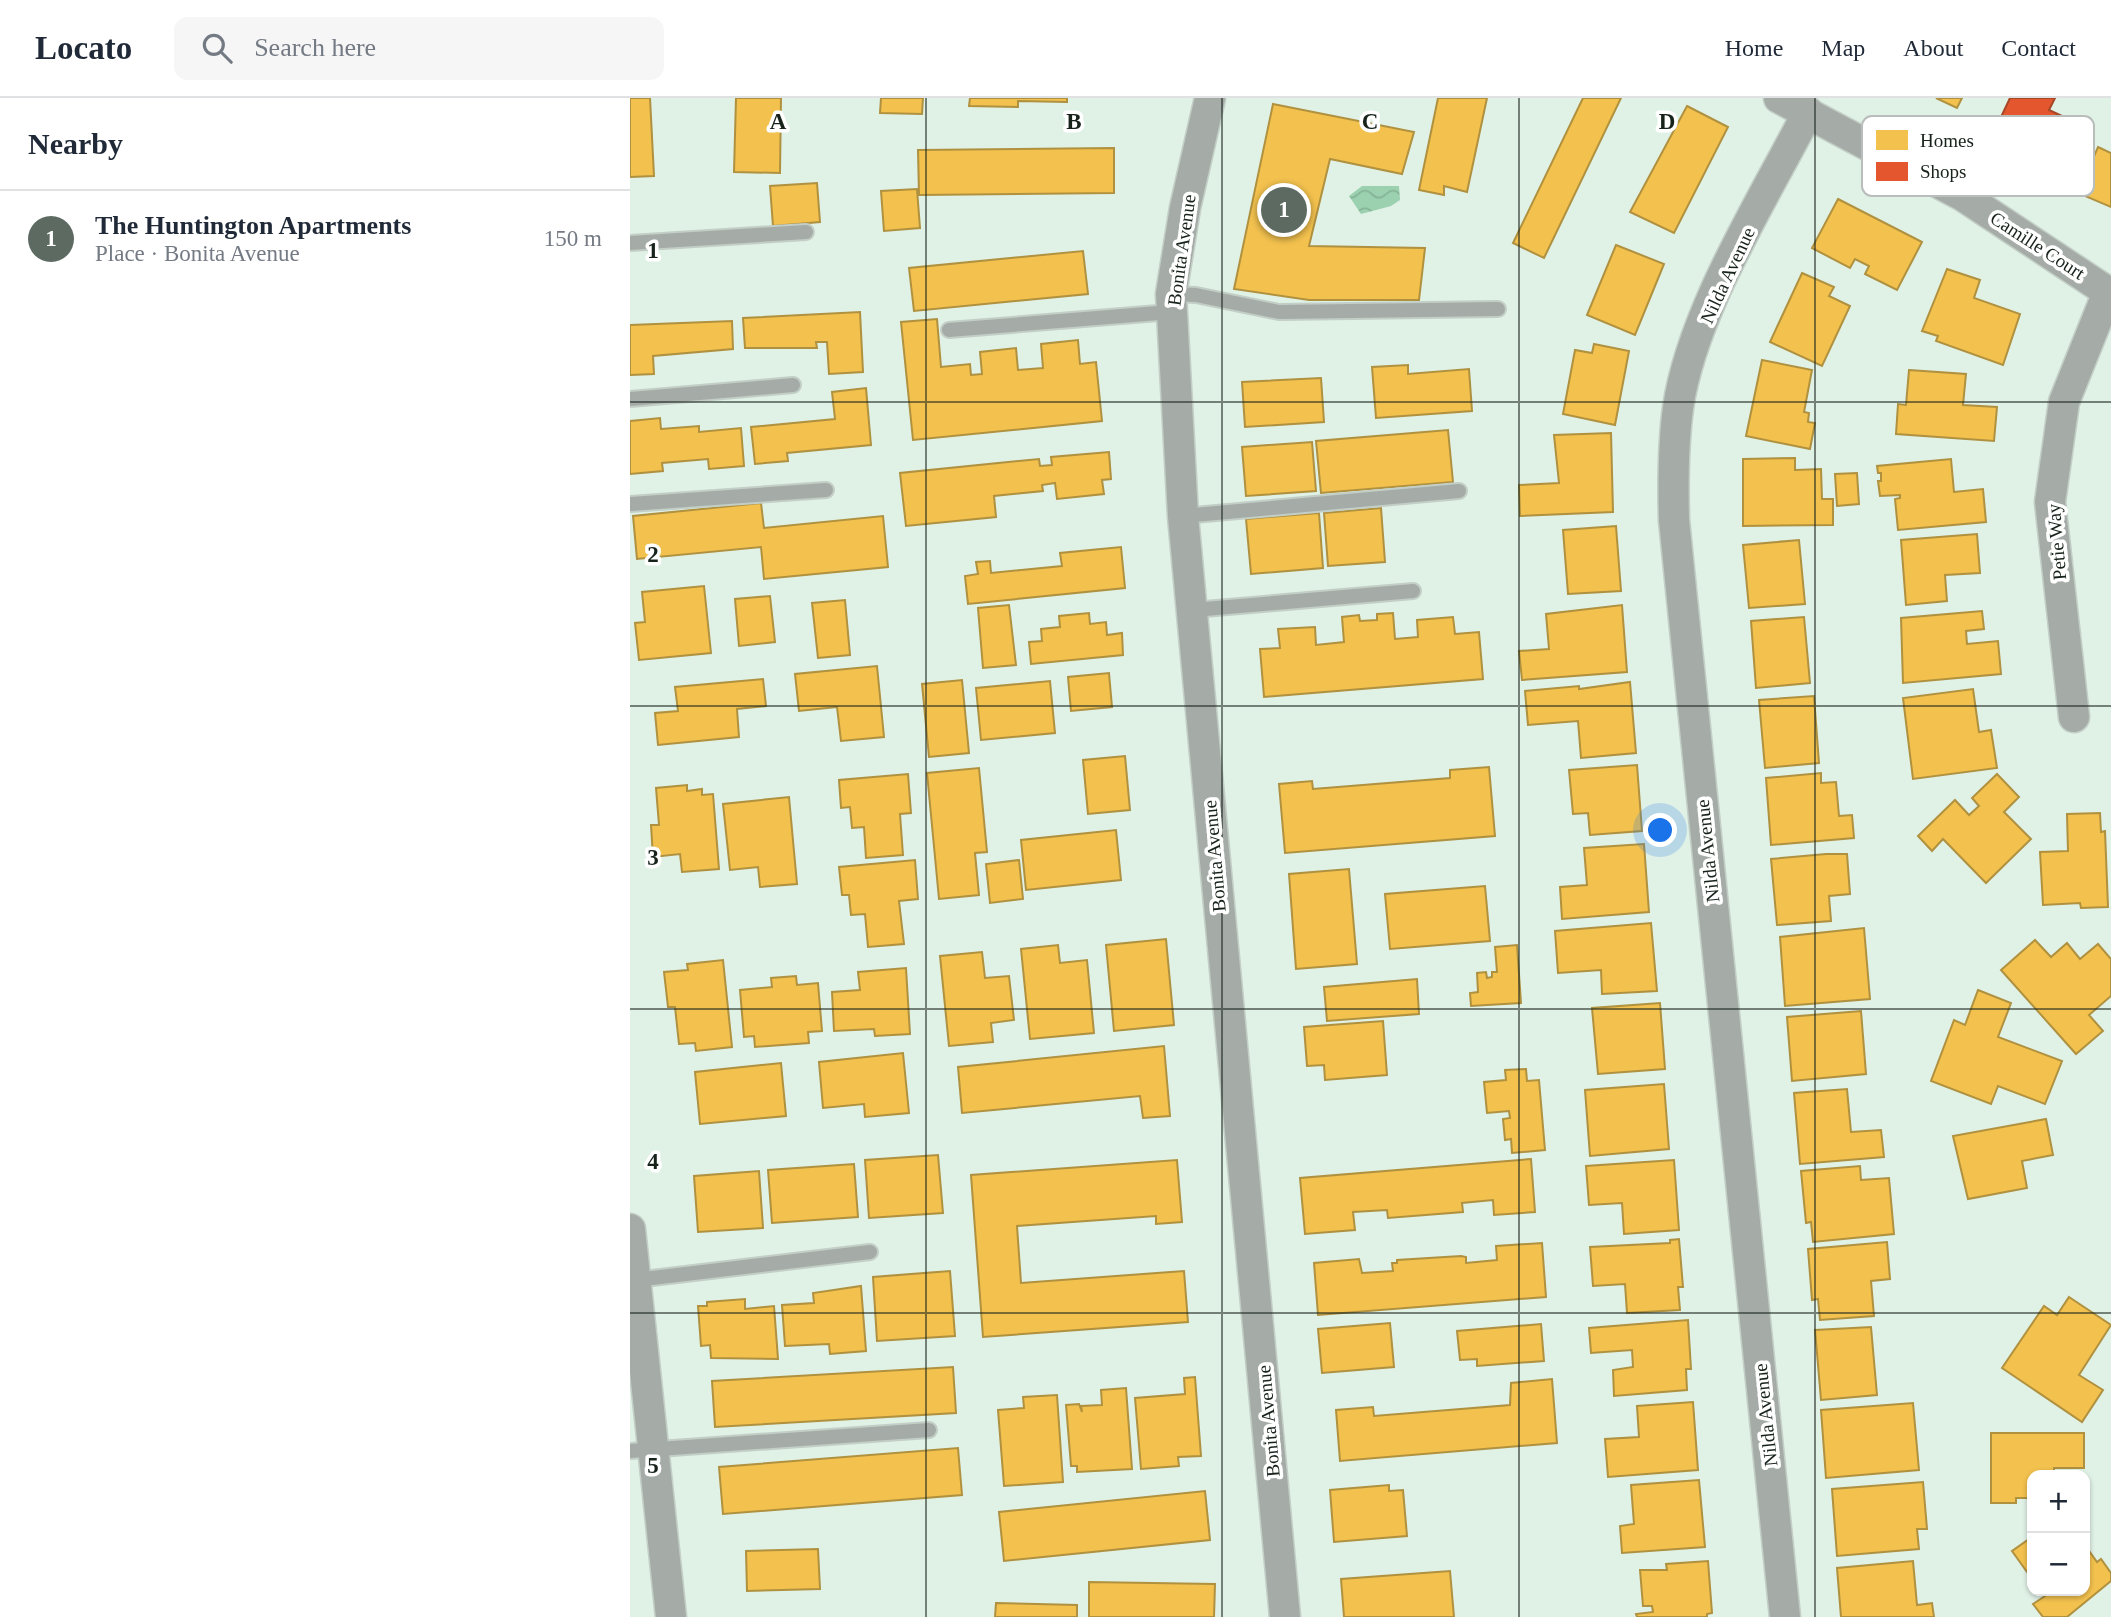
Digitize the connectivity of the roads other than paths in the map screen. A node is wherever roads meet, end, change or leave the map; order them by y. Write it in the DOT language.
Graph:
graph roads {
  1 [pos="1210,98"];
  2 [pos="1779,98"];
  3 [pos="1808,112"];
  4 [pos="1862,141"];
  5 [pos="1963,196"];
  6 [pos="806,232"];
  7 [pos="630,243"];
  8 [pos="2110,293"];
  9 [pos="1171,303"];
  10 [pos="1498,309"];
  11 [pos="949,330"];
  12 [pos="793,384"];
  13 [pos="630,399"];
  14 [pos="826,490"];
  15 [pos="1459,491"];
  16 [pos="630,504"];
  17 [pos="1183,516"];
  18 [pos="1413,591"];
  19 [pos="1193,610"];
  20 [pos="2074,716"];
  21 [pos="631,1241"];
  22 [pos="870,1252"];
  23 [pos="635,1280"];
  24 [pos="929,1430"];
  25 [pos="640,1450"];
  26 [pos="670,1617"];
  27 [pos="1285,1617"];
  28 [pos="1786,1617"];
  1 -- 9 [label="street, Bonita Avenue"];
  2 -- 3 [label="street, Camille Court"];
  3 -- 4 [label="street, Camille Court"];
  3 -- 28 [label="street, Nilda Avenue"];
  5 -- 8 [label="street, Camille Court"];
  6 -- 7 [label="lane"];
  8 -- 20 [label="street, Petie Way"];
  9 -- 10 [label="lane"];
  9 -- 11 [label="lane"];
  9 -- 17 [label="street, Bonita Avenue"];
  12 -- 13 [label="lane"];
  14 -- 16 [label="lane"];
  15 -- 17 [label="lane"];
  17 -- 19 [label="street, Bonita Avenue"];
  18 -- 19 [label="lane"];
  19 -- 27 [label="street, Bonita Avenue"];
  21 -- 23 [label="street"];
  22 -- 23 [label="lane"];
  23 -- 25 [label="street"];
  24 -- 25 [label="lane"];
  25 -- 26 [label="street"];
}
